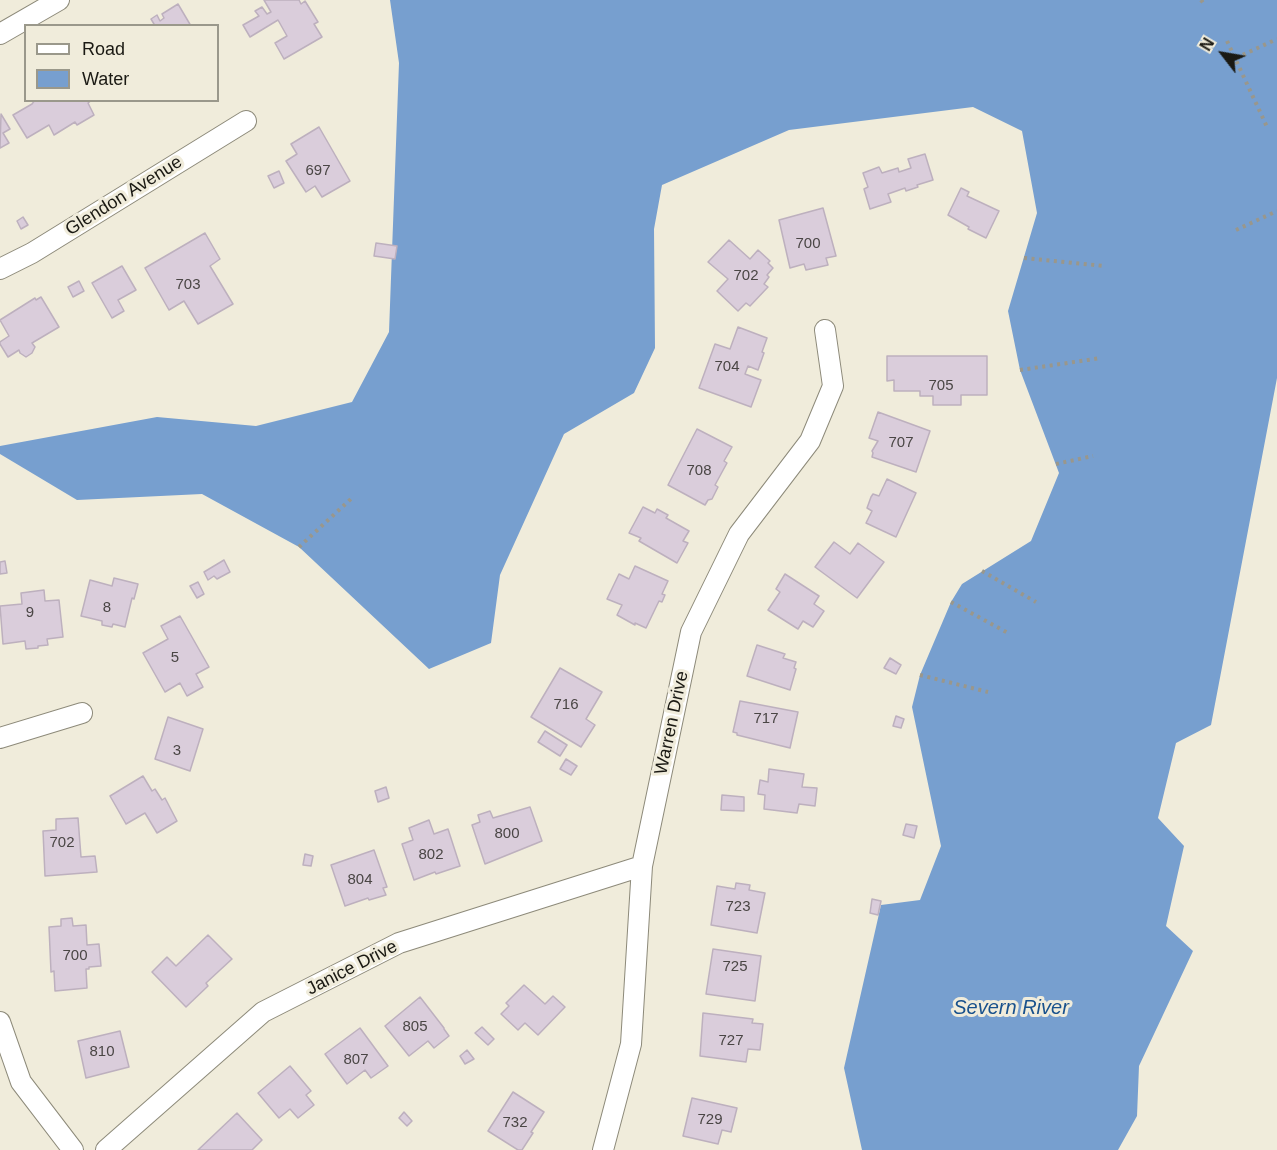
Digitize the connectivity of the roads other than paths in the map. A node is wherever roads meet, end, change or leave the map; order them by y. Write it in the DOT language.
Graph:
graph roads {
  1 [pos="59,0"];
  2 [pos="0,34"];
  3 [pos="246,121"];
  4 [pos="0,269"];
  5 [pos="825,330"];
  6 [pos="82,713"];
  7 [pos="0,738"];
  8 [pos="642,866"];
  9 [pos="0,1022"];
  10 [pos="73,1150"];
  11 [pos="106,1150"];
  12 [pos="603,1150"];
  1 -- 2 [label="street"];
  3 -- 4 [label="street, Glendon Avenue"];
  5 -- 8 [label="street, Warren Drive"];
  6 -- 7 [label="street"];
  8 -- 11 [label="street, Janice Drive"];
  8 -- 12 [label="street, Warren Drive"];
  9 -- 10 [label="street"];
}
